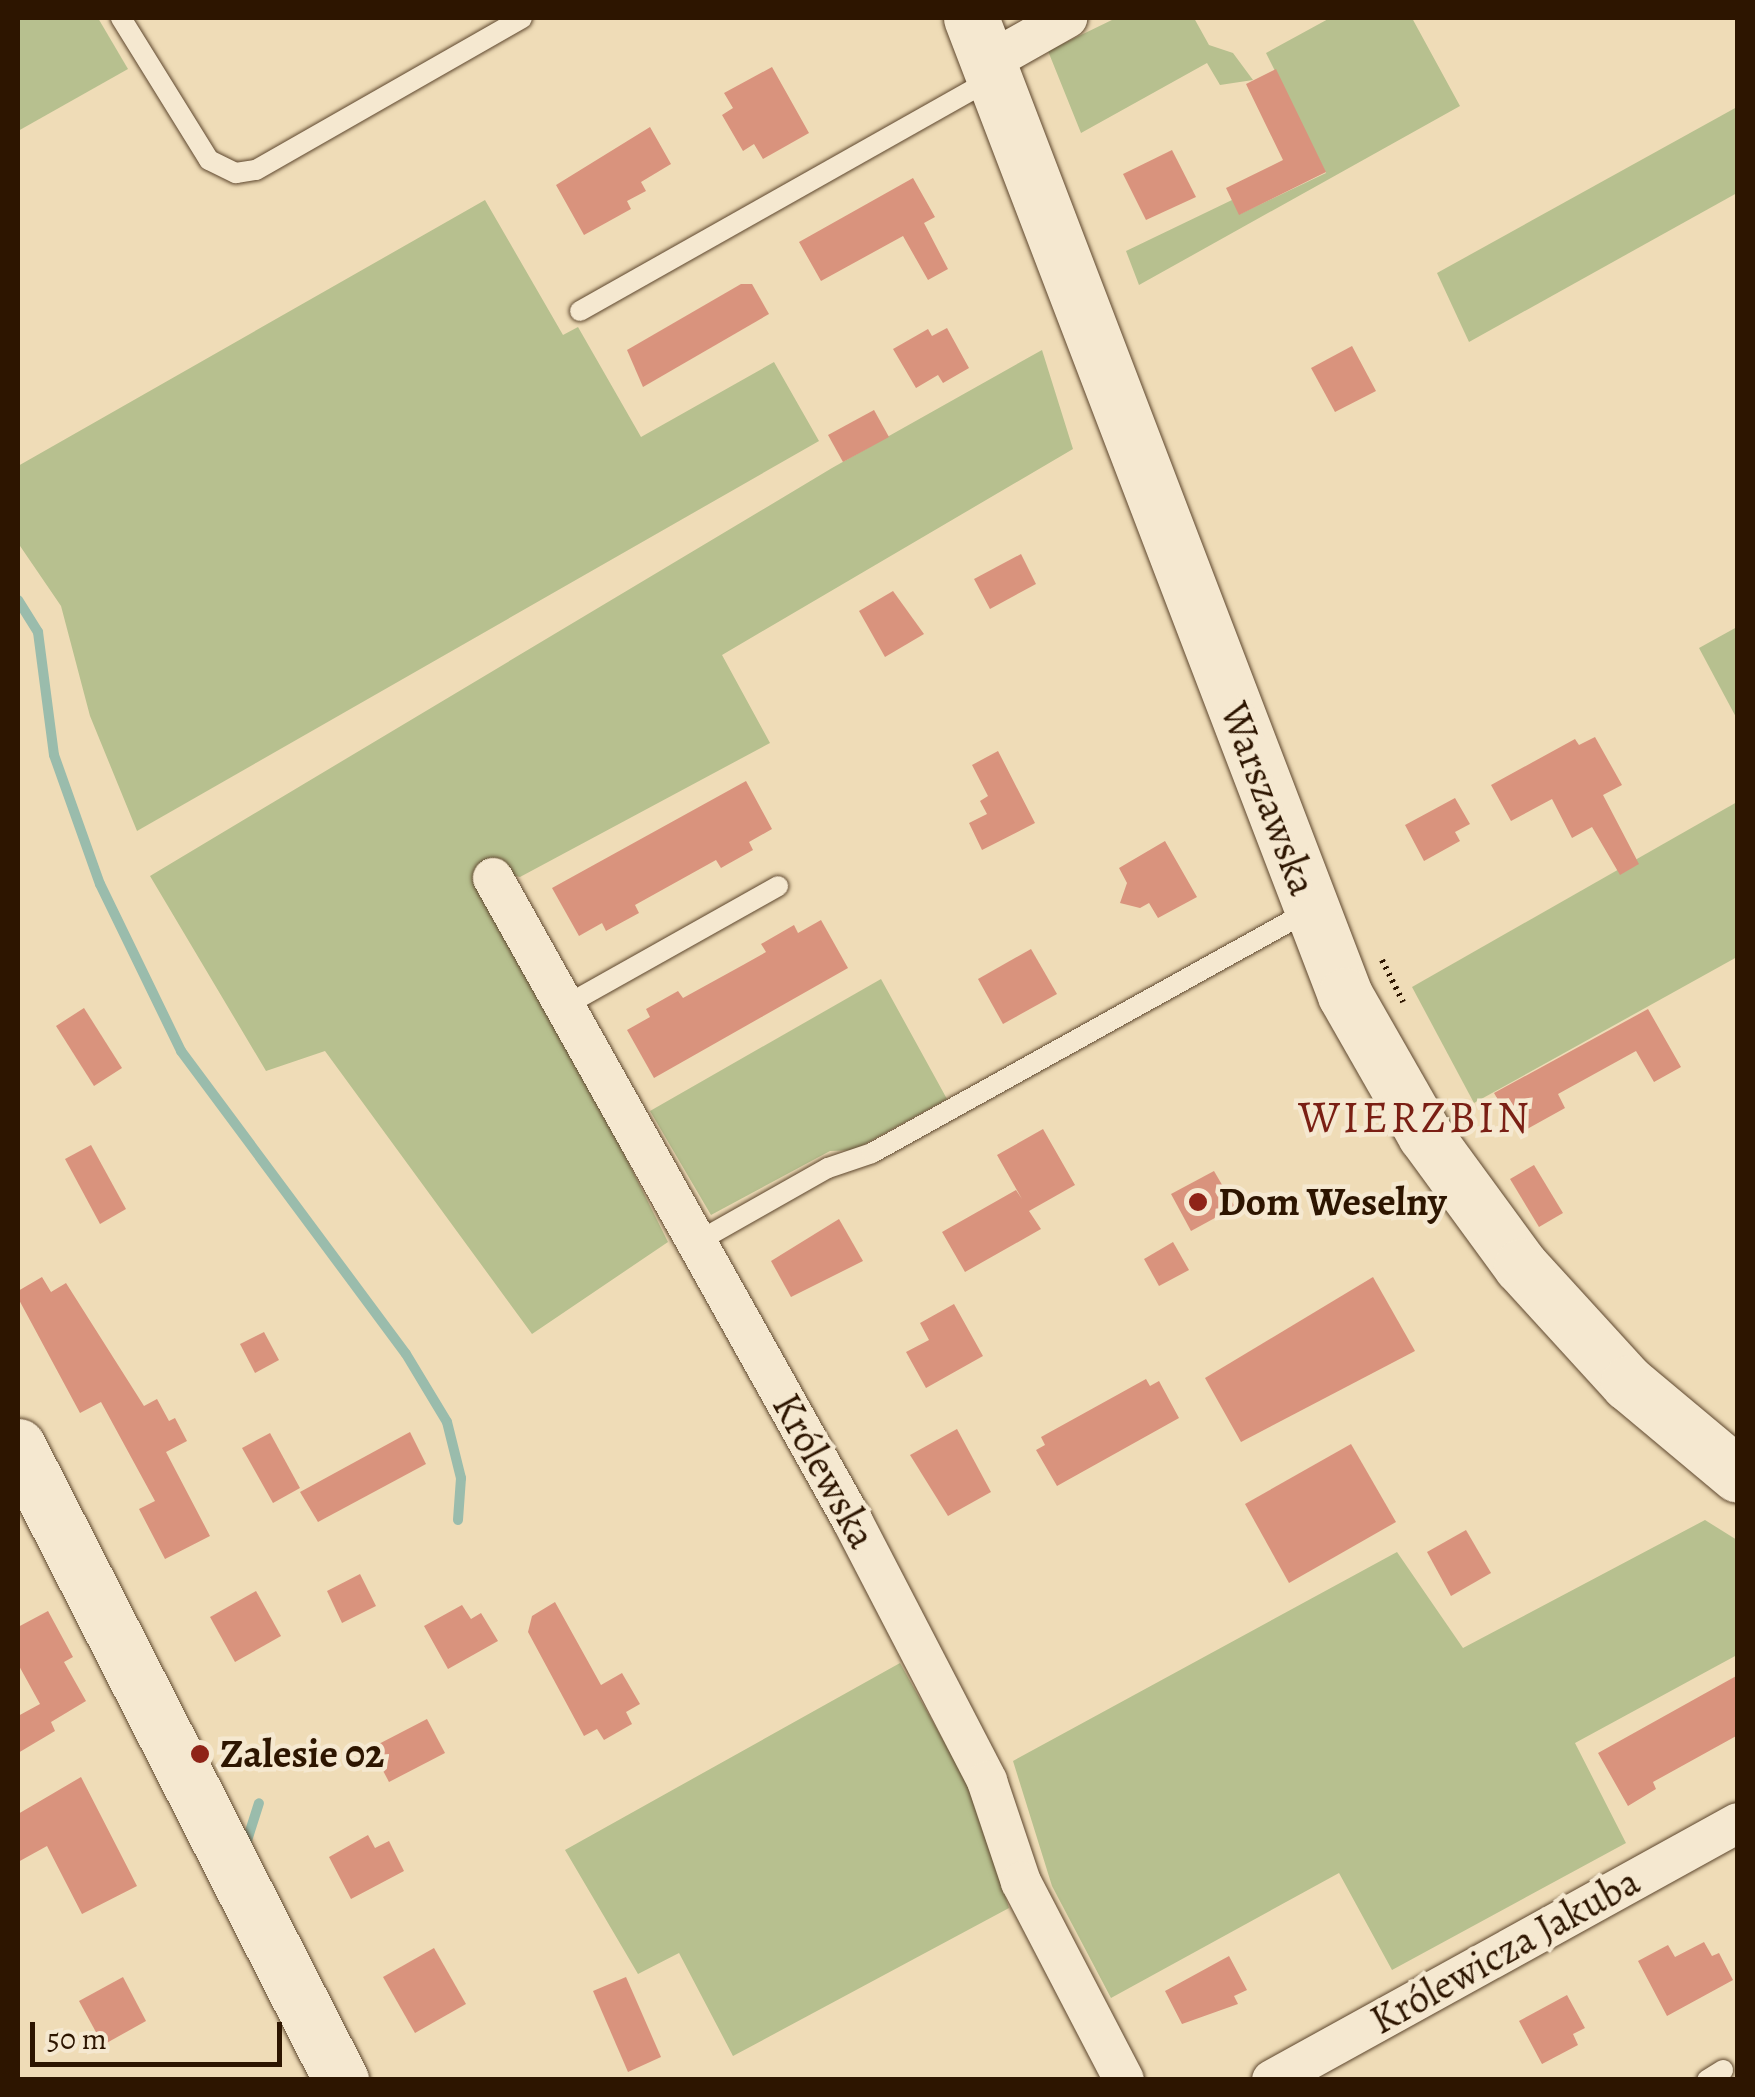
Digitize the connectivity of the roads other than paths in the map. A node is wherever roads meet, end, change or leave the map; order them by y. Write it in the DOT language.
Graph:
graph roads {
  1 [pos="121,18"];
  2 [pos="522,18"];
  3 [pos="1068,18"];
  4 [pos="985,52"];
  5 [pos="580,311"];
  6 [pos="493,878"];
  7 [pos="778,886"];
  8 [pos="1310,910"];
  9 [pos="561,1008"];
  10 [pos="697,1242"];
  11 [pos="18,1446"];
  12 [pos="1738,1476"];
  13 [pos="1738,1823"];
  14 [pos="341,2080"];
  15 [pos="1124,2080"];
  16 [pos="1272,2080"];
  1 -- 2 [label="lane"];
  3 -- 4 [label="street"];
  4 -- 5 [label="lane"];
  4 -- 8 [label="main road, Warszawska"];
  6 -- 9 [label="street, Królewska"];
  7 -- 9 [label="lane"];
  8 -- 10 [label="lane"];
  8 -- 12 [label="main road, Warszawska"];
  9 -- 10 [label="street, Królewska"];
  10 -- 15 [label="street, Królewska"];
  11 -- 14 [label="main road"];
  13 -- 16 [label="street, Królewicza Jakuba"];
}
